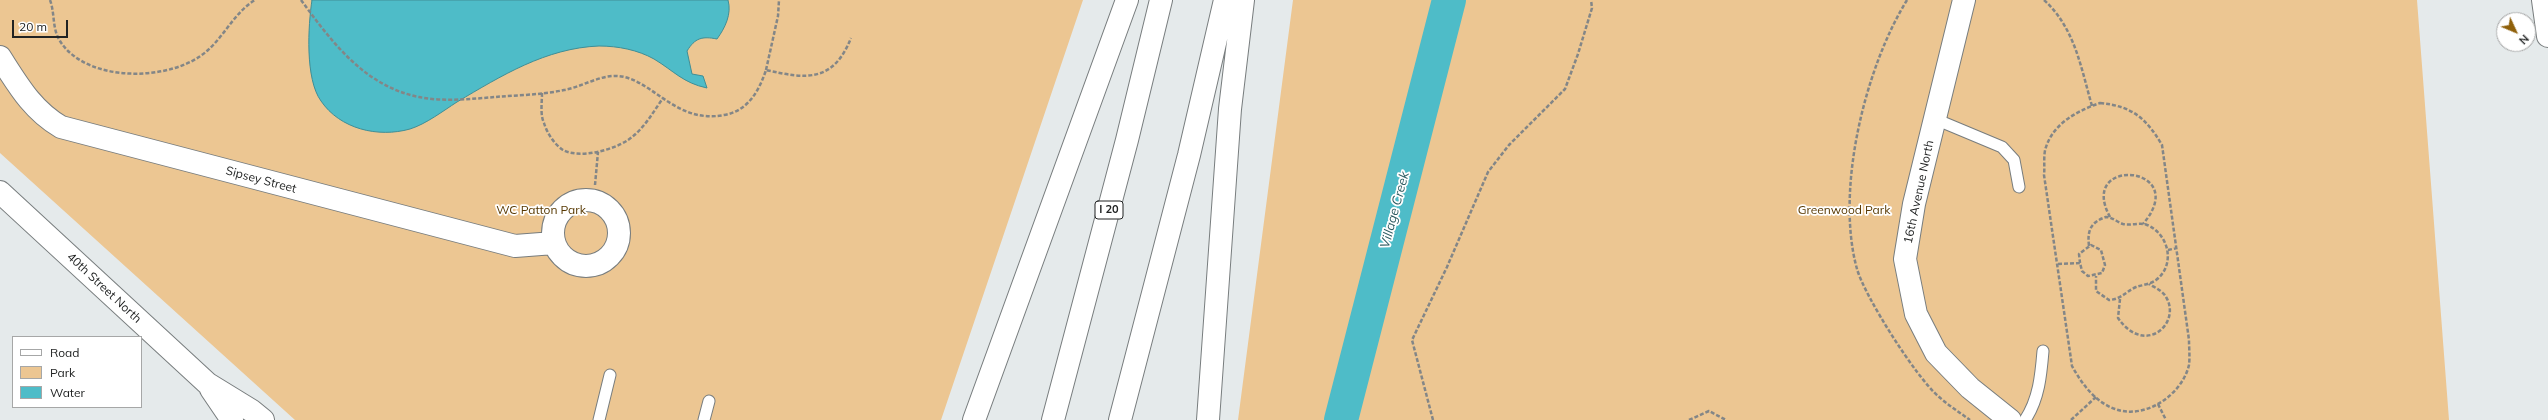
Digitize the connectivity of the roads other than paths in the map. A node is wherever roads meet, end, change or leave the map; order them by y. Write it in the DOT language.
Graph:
graph roads {
  1 [pos="1127,0"];
  2 [pos="1161,0"];
  3 [pos="1225,0"];
  4 [pos="1243,0"];
  5 [pos="1964,0"];
  6 [pos="2543,0"];
  7 [pos="2548,36"];
  8 [pos="0,57"];
  9 [pos="1934,119"];
  10 [pos="2019,187"];
  11 [pos="0,192"];
  12 [pos="554,243"];
  13 [pos="2043,351"];
  14 [pos="610,375"];
  15 [pos="208,384"];
  16 [pos="709,400"];
  17 [pos="232,420"];
  18 [pos="263,420"];
  19 [pos="599,420"];
  20 [pos="704,420"];
  21 [pos="974,420"];
  22 [pos="1053,420"];
  23 [pos="1120,420"];
  24 [pos="1208,420"];
  25 [pos="2010,420"];
  26 [pos="2025,420"];
  1 -- 21 [label="main road"];
  2 -- 22 [label="main road, I 20"];
  3 -- 23 [label="main road"];
  4 -- 24 [label="main road"];
  5 -- 9 [label="main road, 16th Avenue North"];
  6 -- 7 [label="main road"];
  8 -- 12 [label="main road, Sipsey Street"];
  9 -- 10 [label="lane"];
  9 -- 25 [label="main road, 16th Avenue North"];
  11 -- 15 [label="main road, 40th Street North"];
  13 -- 26 [label="lane"];
  14 -- 19 [label="lane"];
  15 -- 17 [label="main road"];
  15 -- 18 [label="main road"];
  16 -- 20 [label="lane"];
}
